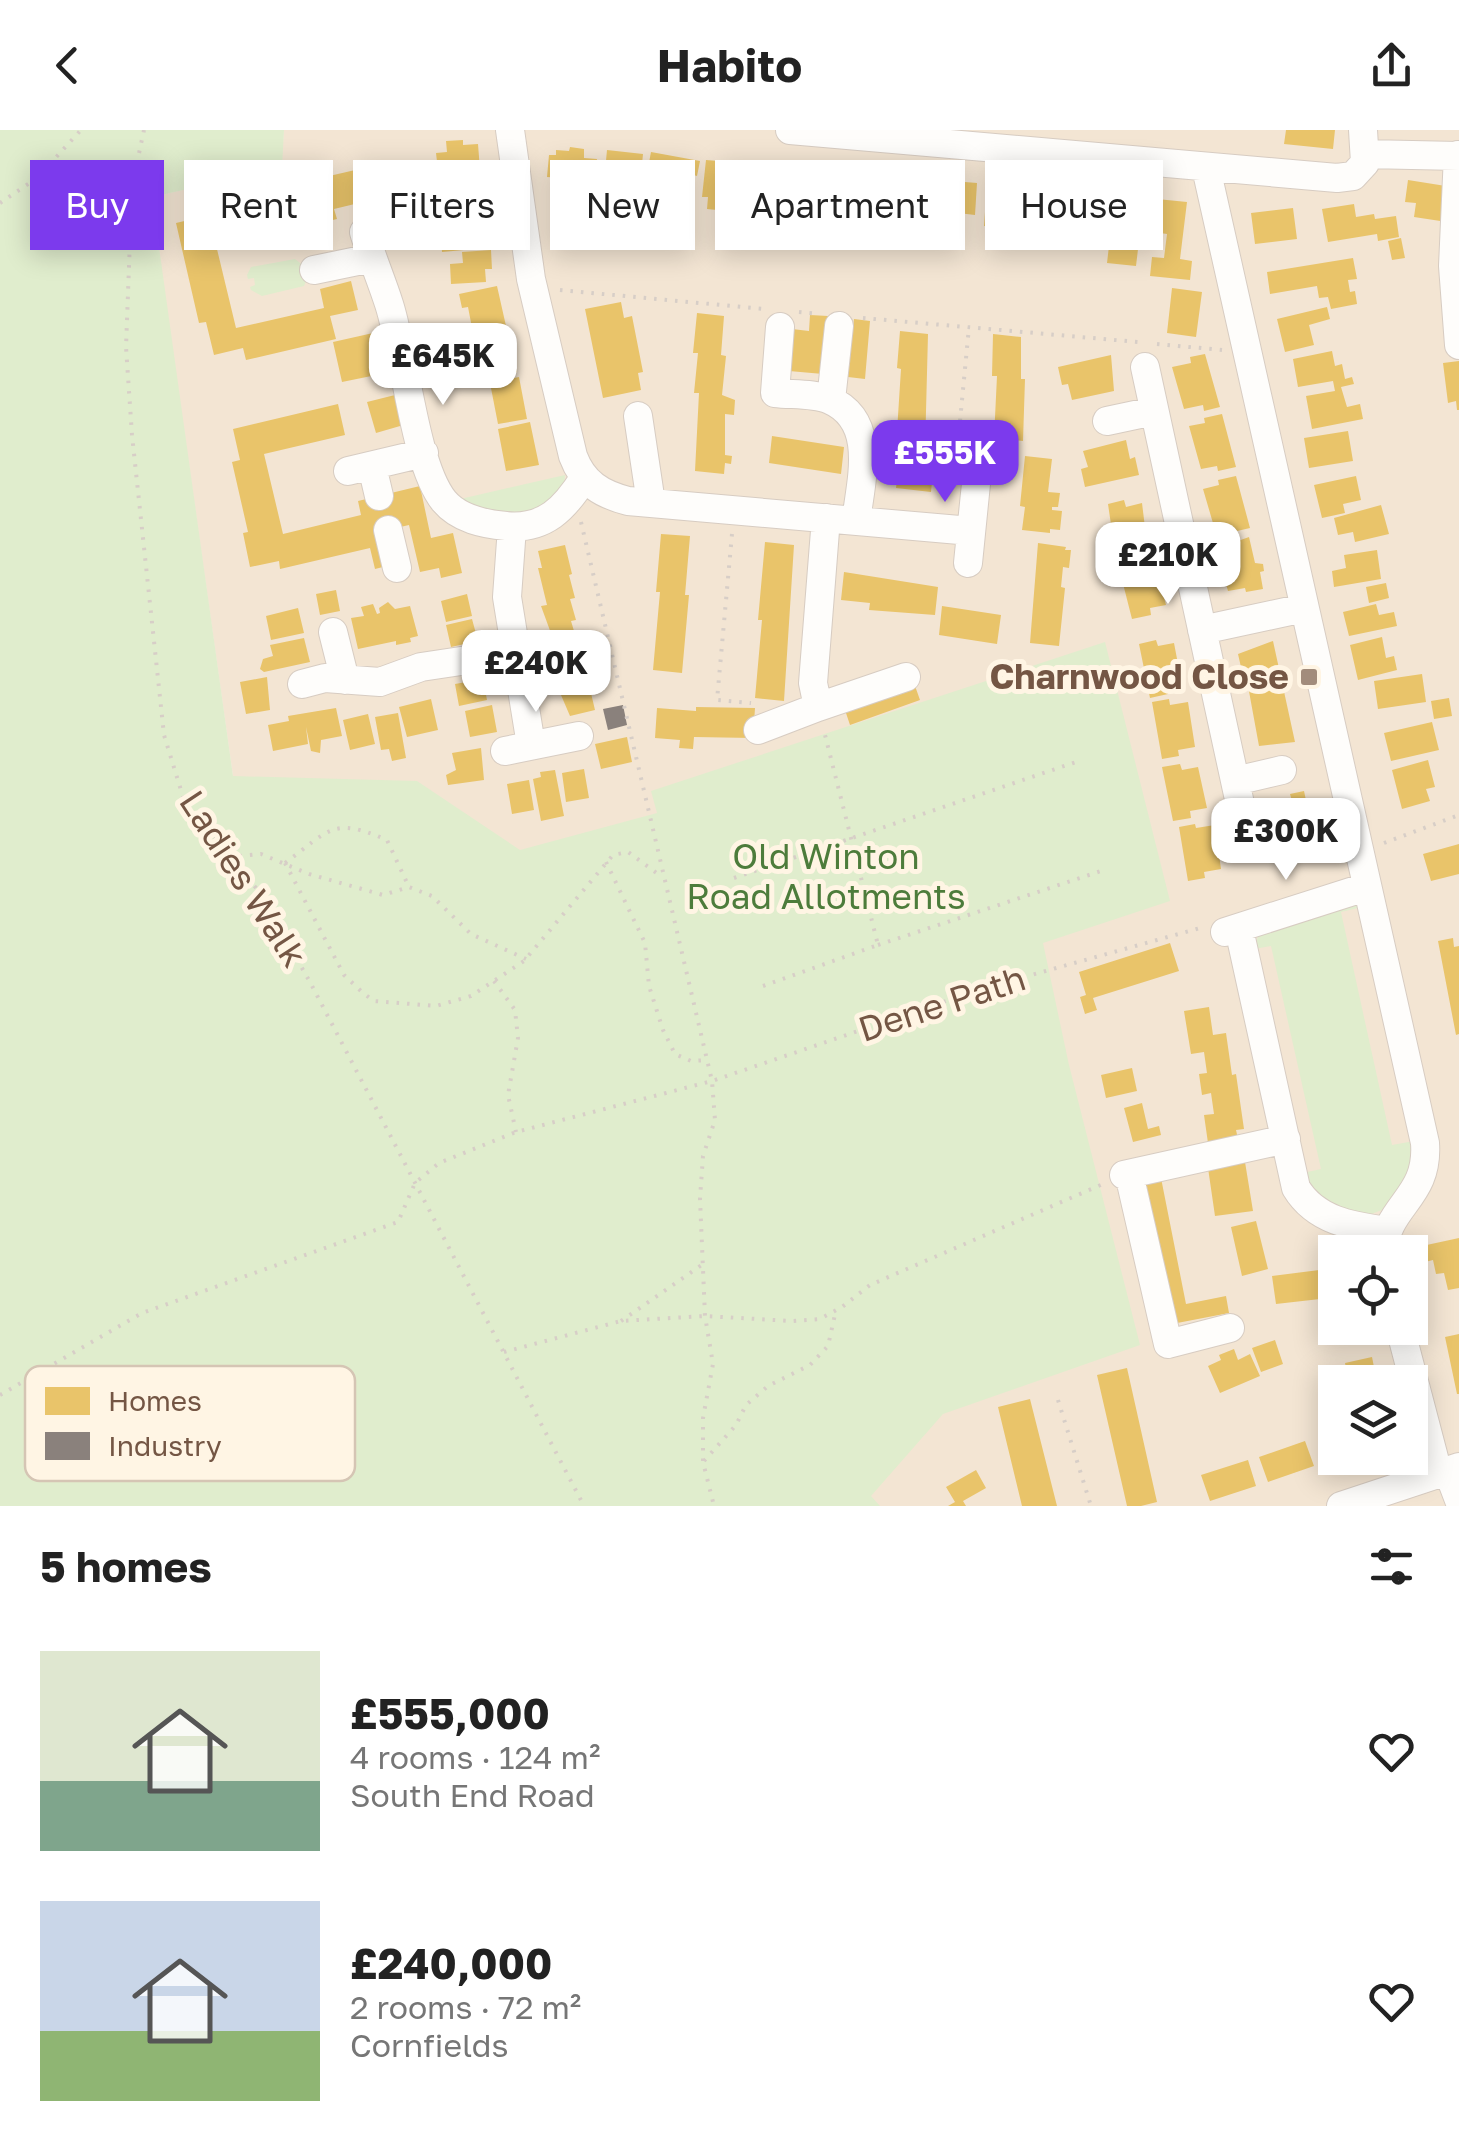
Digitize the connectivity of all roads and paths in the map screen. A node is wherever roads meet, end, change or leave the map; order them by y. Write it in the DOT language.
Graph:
graph roads {
  1 [pos="81,130"];
  2 [pos="144,130"];
  3 [pos="510,130"];
  4 [pos="790,130"];
  5 [pos="1364,142"];
  6 [pos="1453,149"];
  7 [pos="1206,168"];
  8 [pos="0,202"];
  9 [pos="314,270"];
  10 [pos="533,288"];
  11 [pos="780,316"];
  12 [pos="840,319"];
  13 [pos="968,327"];
  14 [pos="1459,345"];
  15 [pos="1247,352"];
  16 [pos="1145,367"];
  17 [pos="830,400"];
  18 [pos="1154,411"];
  19 [pos="638,416"];
  20 [pos="1107,421"];
  21 [pos="424,453"];
  22 [pos="968,454"];
  23 [pos="580,485"];
  24 [pos="379,496"];
  25 [pos="651,503"];
  26 [pos="734,510"];
  27 [pos="826,518"];
  28 [pos="856,520"];
  29 [pos="512,527"];
  30 [pos="388,530"];
  31 [pos="971,531"];
  32 [pos="968,563"];
  33 [pos="397,568"];
  34 [pos="1304,608"];
  35 [pos="1202,630"];
  36 [pos="332,632"];
  37 [pos="514,653"];
  38 [pos="906,676"];
  39 [pos="345,680"];
  40 [pos="302,684"];
  41 [pos="829,703"];
  42 [pos="758,730"];
  43 [pos="579,736"];
  44 [pos="1076,762"];
  45 [pos="1282,770"];
  46 [pos="1235,781"];
  47 [pos="1459,815"];
  48 [pos="1247,836"];
  49 [pos="850,837"];
  50 [pos="229,856"];
  51 [pos="285,862"];
  52 [pos="606,862"];
  53 [pos="1107,869"];
  54 [pos="734,878"];
  55 [pos="1365,879"];
  56 [pos="665,880"];
  57 [pos="409,887"];
  58 [pos="1220,930"];
  59 [pos="878,945"];
  60 [pos="526,959"];
  61 [pos="494,981"];
  62 [pos="763,986"];
  63 [pos="707,1060"];
  64 [pos="712,1082"];
  65 [pos="516,1132"];
  66 [pos="1286,1139"];
  67 [pos="1126,1175"];
  68 [pos="415,1183"];
  69 [pos="1369,1235"];
  70 [pos="1388,1235"];
  71 [pos="704,1264"];
  72 [pos="836,1310"];
  73 [pos="705,1316"];
  74 [pos="621,1321"];
  75 [pos="1230,1328"];
  76 [pos="1406,1345"];
  77 [pos="504,1352"];
  78 [pos="50,1366"];
  79 [pos="25,1381"];
  80 [pos="0,1395"];
  81 [pos="1058,1400"];
  82 [pos="704,1462"];
  83 [pos="1449,1470"];
  84 [pos="1459,1500"];
  85 [pos="584,1506"];
  86 [pos="714,1506"];
  87 [pos="1091,1506"];
  88 [pos="1342,1506"];
  1 -- 8 [label="path"];
  2 -- 50 [label="path, Ladies Walk"];
  3 -- 10 [label="street"];
  4 -- 7 [label="street"];
  5 -- 6 [label="street"];
  5 -- 7 [label="street"];
  6 -- 14 [label="street"];
  7 -- 15 [label="street"];
  9 -- 21 [label="street"];
  10 -- 11 [label="path"];
  10 -- 23 [label="street"];
  11 -- 12 [label="path"];
  11 -- 17 [label="street"];
  12 -- 13 [label="path"];
  12 -- 17 [label="street"];
  13 -- 15 [label="path"];
  13 -- 22 [label="path"];
  15 -- 34 [label="street"];
  16 -- 18 [label="street"];
  17 -- 28 [label="street"];
  18 -- 20 [label="street"];
  18 -- 35 [label="street"];
  19 -- 25 [label="street"];
  21 -- 24 [label="street"];
  21 -- 29 [label="street"];
  22 -- 31 [label="street"];
  23 -- 25 [label="street"];
  23 -- 29 [label="street"];
  23 -- 56 [label="path"];
  25 -- 26 [label="street"];
  26 -- 27 [label="street"];
  26 -- 42 [label="path"];
  27 -- 28 [label="street"];
  27 -- 41 [label="street"];
  28 -- 31 [label="street"];
  29 -- 37 [label="street"];
  30 -- 33 [label="street"];
  31 -- 32 [label="street"];
  34 -- 35 [label="street"];
  34 -- 55 [label="street"];
  35 -- 46 [label="street"];
  36 -- 39 [label="street"];
  37 -- 39 [label="street"];
  37 -- 43 [label="street"];
  38 -- 41 [label="street"];
  39 -- 40 [label="street"];
  41 -- 42 [label="street"];
  41 -- 49 [label="path"];
  44 -- 49 [label="path"];
  45 -- 46 [label="street"];
  46 -- 48 [label="street"];
  47 -- 55 [label="path"];
  49 -- 54 [label="path"];
  49 -- 59 [label="path"];
  50 -- 51 [label="path"];
  50 -- 68 [label="path, Ladies Walk"];
  51 -- 57 [label="path"];
  51 -- 57 [label="path"];
  51 -- 61 [label="path"];
  52 -- 56 [label="path"];
  52 -- 60 [label="path"];
  52 -- 63 [label="path"];
  53 -- 59 [label="path"];
  55 -- 58 [label="street"];
  55 -- 70 [label="street"];
  56 -- 63 [label="path"];
  57 -- 60 [label="path"];
  58 -- 64 [label="path, Dene Path"];
  58 -- 66 [label="street"];
  59 -- 62 [label="path"];
  60 -- 61 [label="path"];
  61 -- 65 [label="path"];
  63 -- 64 [label="path"];
  64 -- 65 [label="path, Dene Path"];
  64 -- 71 [label="path"];
  65 -- 68 [label="path, Dene Path"];
  66 -- 67 [label="street"];
  66 -- 69 [label="street"];
  67 -- 72 [label="path"];
  67 -- 75 [label="street"];
  68 -- 77 [label="path, Ladies Walk"];
  68 -- 78 [label="path"];
  71 -- 73 [label="path"];
  71 -- 74 [label="path"];
  72 -- 73 [label="path"];
  72 -- 82 [label="path"];
  73 -- 74 [label="path"];
  73 -- 82 [label="path"];
  74 -- 77 [label="path"];
  76 -- 83 [label="street"];
  77 -- 85 [label="path, Ladies Walk"];
  79 -- 80 [label="path"];
  81 -- 87 [label="path"];
  82 -- 86 [label="path"];
  83 -- 84 [label="street"];
  83 -- 88 [label="street"];
}
